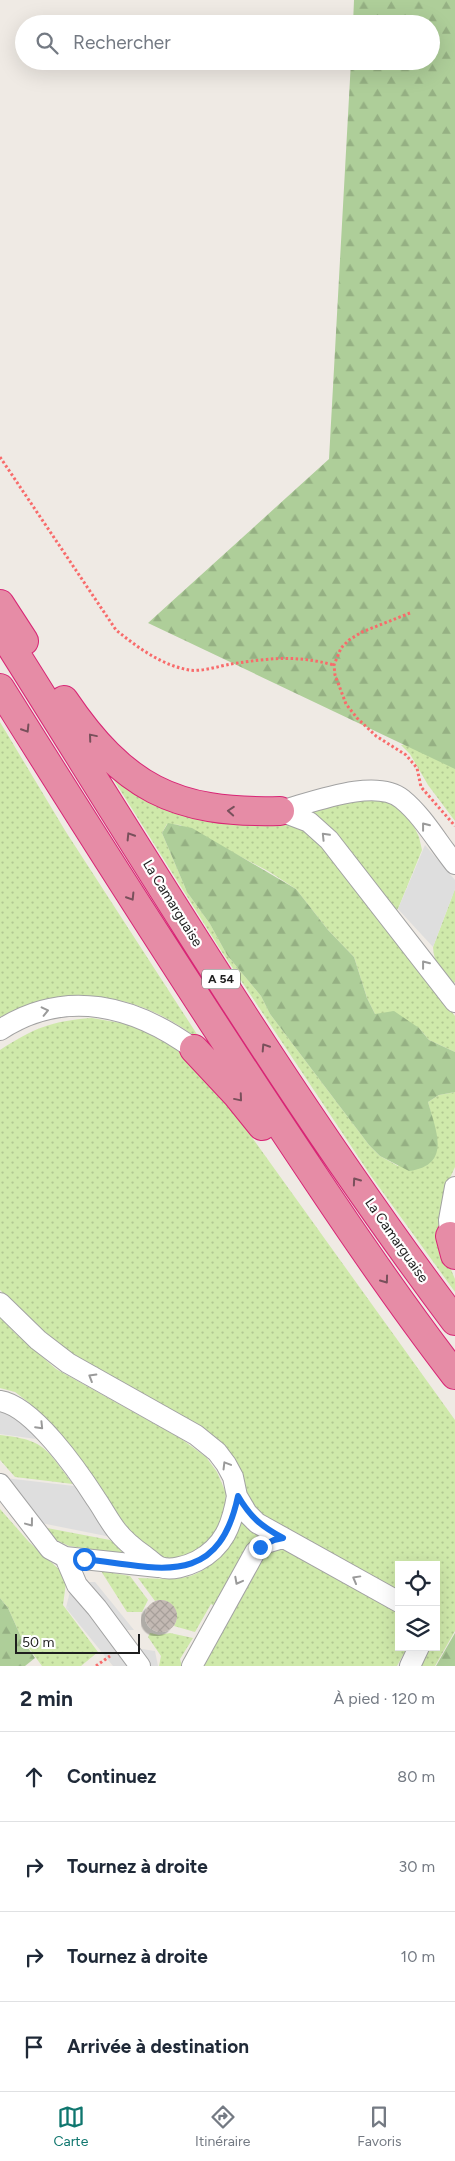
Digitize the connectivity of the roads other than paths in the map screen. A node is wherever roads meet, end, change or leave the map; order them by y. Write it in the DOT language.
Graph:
graph roads {
  1 [pos="0,604"];
  2 [pos="0,629"];
  3 [pos="0,688"];
  4 [pos="280,811"];
  5 [pos="455,864"];
  6 [pos="455,1002"];
  7 [pos="0,1030"];
  8 [pos="194,1049"];
  9 [pos="455,1187"];
  10 [pos="453,1246"];
  11 [pos="370,1259"];
  12 [pos="0,1303"];
  13 [pos="455,1321"];
  14 [pos="455,1375"];
  15 [pos="0,1401"];
  16 [pos="0,1484"];
  17 [pos="238,1496"];
  18 [pos="283,1538"];
  19 [pos="65,1557"];
  20 [pos="160,1567"];
  21 [pos="395,1600"];
  22 [pos="417,1651"];
  23 [pos="140,1666"];
  24 [pos="192,1666"];
  25 [pos="410,1666"];
  4 -- 1 [label="highway, one-way"];
  13 -- 2 [label="highway, La Camarguaise / A 54, one-way"];
  3 -- 11 [label="highway, A 54, one-way"];
  5 -- 4 [label="lane, one-way"];
  6 -- 4 [label="lane, one-way"];
  7 -- 8 [label="lane, one-way"];
  8 -- 11 [label="highway, one-way"];
  9 -- 10 [label="lane"];
  11 -- 14 [label="highway, A 54, one-way"];
  17 -- 12 [label="lane, one-way"];
  15 -- 20 [label="lane, one-way"];
  16 -- 19 [label="lane, one-way"];
  17 -- 18 [label="lane"];
  17 -- 20 [label="lane"];
  21 -- 18 [label="lane, one-way"];
  18 -- 24 [label="lane, one-way"];
  19 -- 20 [label="lane"];
  19 -- 23 [label="lane"];
  22 -- 25 [label="lane"];
}
